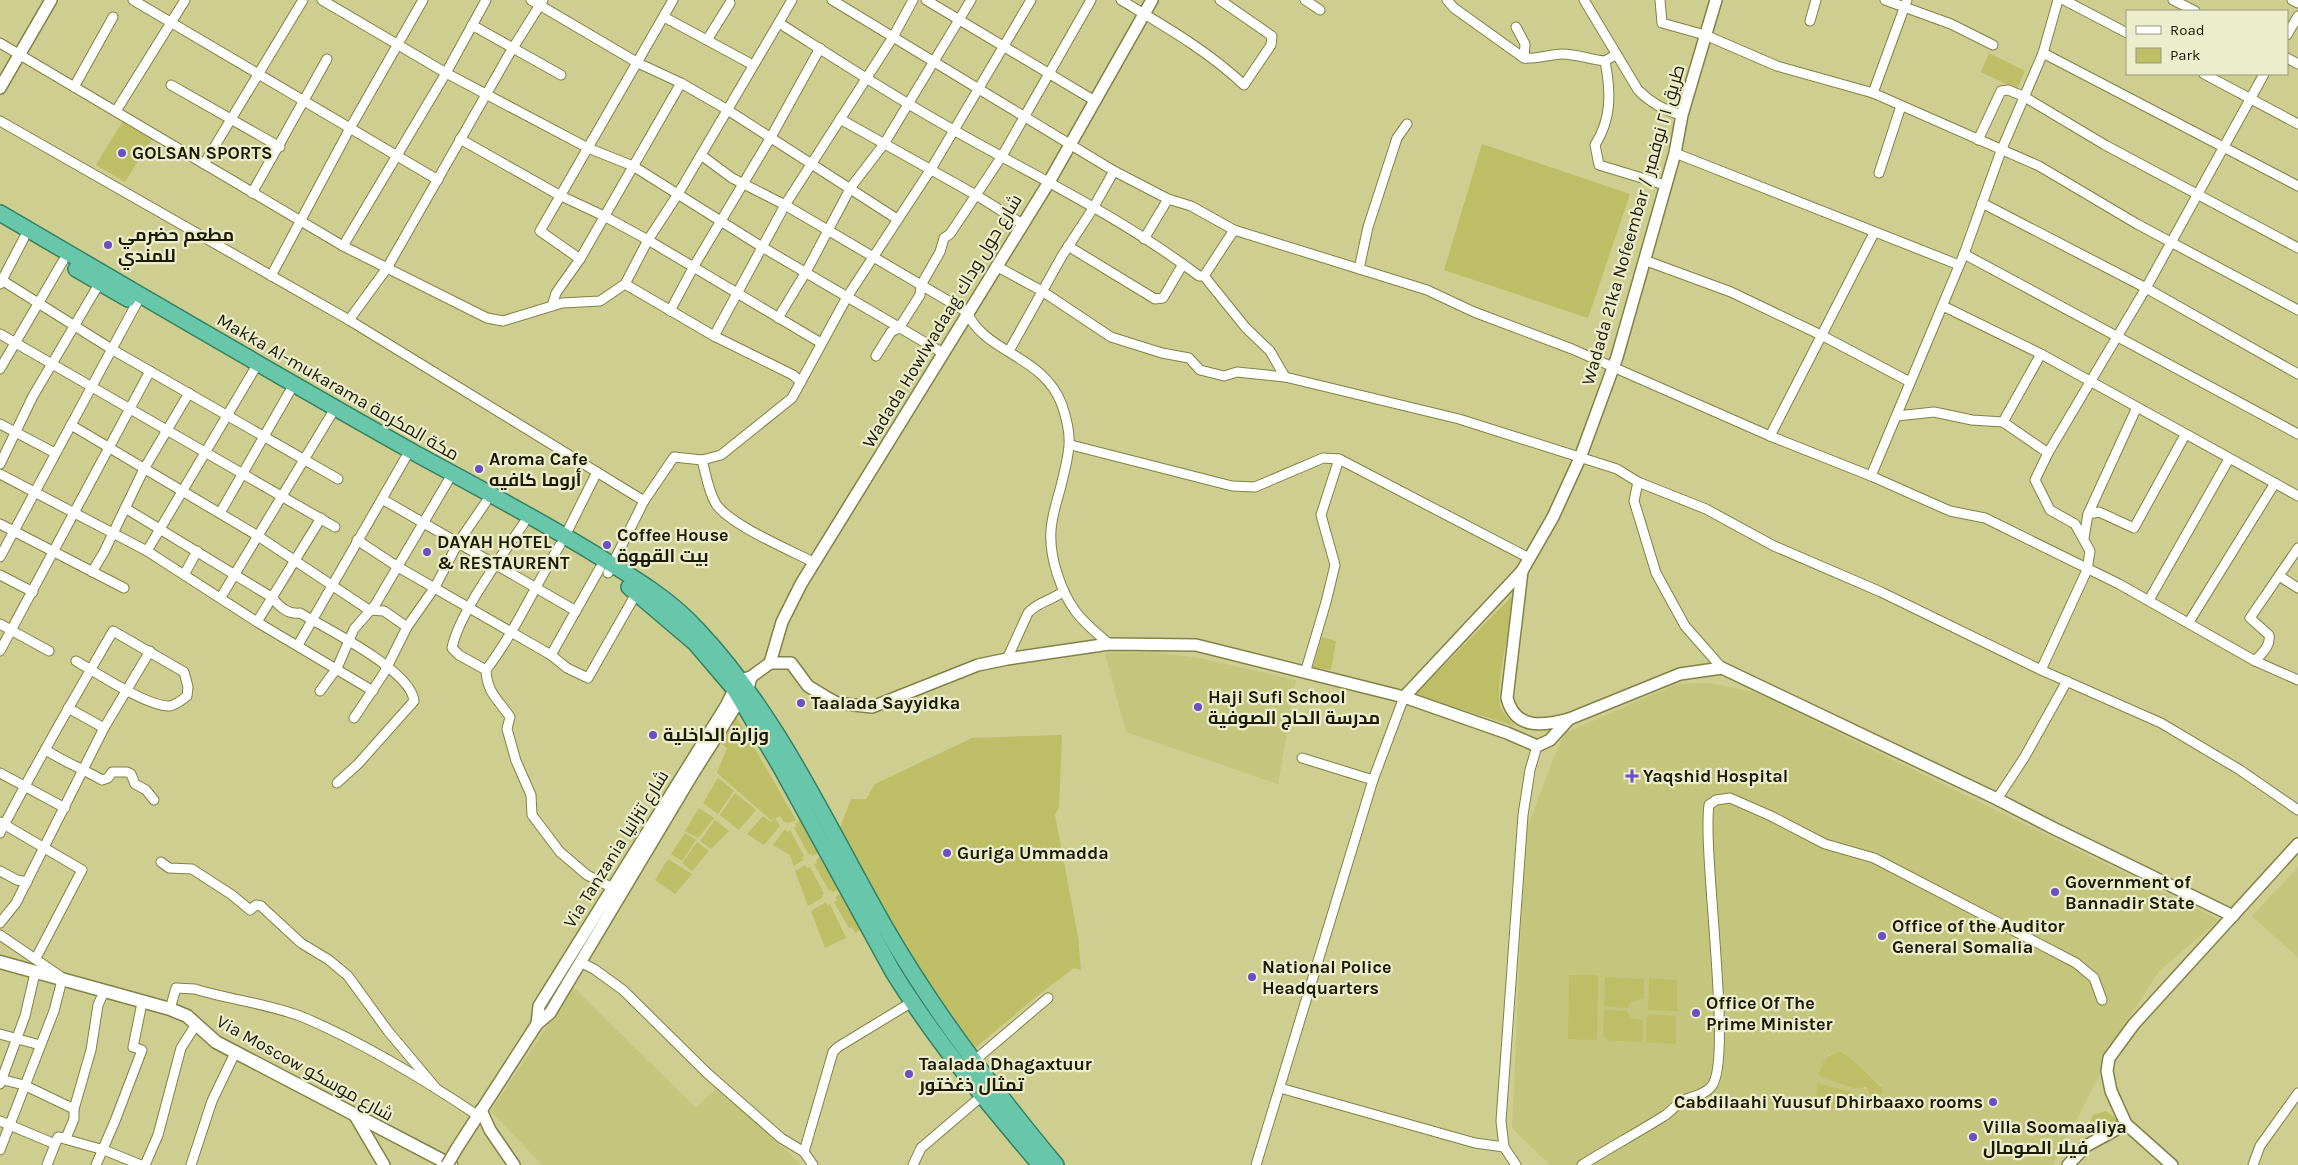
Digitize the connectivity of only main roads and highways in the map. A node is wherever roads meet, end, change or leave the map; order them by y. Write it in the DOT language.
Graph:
graph roads {
  1 [pos="0,213"];
  2 [pos="0,224"];
  3 [pos="139,300"];
  4 [pos="408,454"];
  5 [pos="562,540"];
  6 [pos="607,569"];
  7 [pos="742,687"];
  8 [pos="815,816"];
  9 [pos="0,962"];
  10 [pos="956,1036"];
  11 [pos="946,1049"];
  12 [pos="450,1165"];
  13 [pos="1040,1165"];
  14 [pos="1056,1165"];
  1 -- 3 [label="highway, Makka Al-mukarama مكة المكرمة"];
  2 -- 3 [label="highway, Makka Al-mukarama مكة المكرمة"];
  3 -- 4 [label="highway, Makka Al-mukarama مكة المكرمة"];
  3 -- 4 [label="highway, Makka Al-mukarama مكة المكرمة"];
  4 -- 5 [label="highway, Makka Al-mukarama مكة المكرمة"];
  4 -- 5 [label="highway, Makka Al-mukarama مكة المكرمة"];
  5 -- 6 [label="highway, Makka Al-mukarama مكة المكرمة"];
  6 -- 7 [label="highway, Makka Al-mukarama مكة المكرمة"];
  6 -- 7 [label="highway, Makka Al-mukarama مكة المكرمة"];
  7 -- 8 [label="highway"];
  8 -- 10 [label="highway"];
  8 -- 11 [label="highway"];
  9 -- 12 [label="main road, Via Moscow شارع موسكو"];
  10 -- 11 [label="highway"];
  10 -- 14 [label="highway"];
  11 -- 13 [label="highway"];
}
